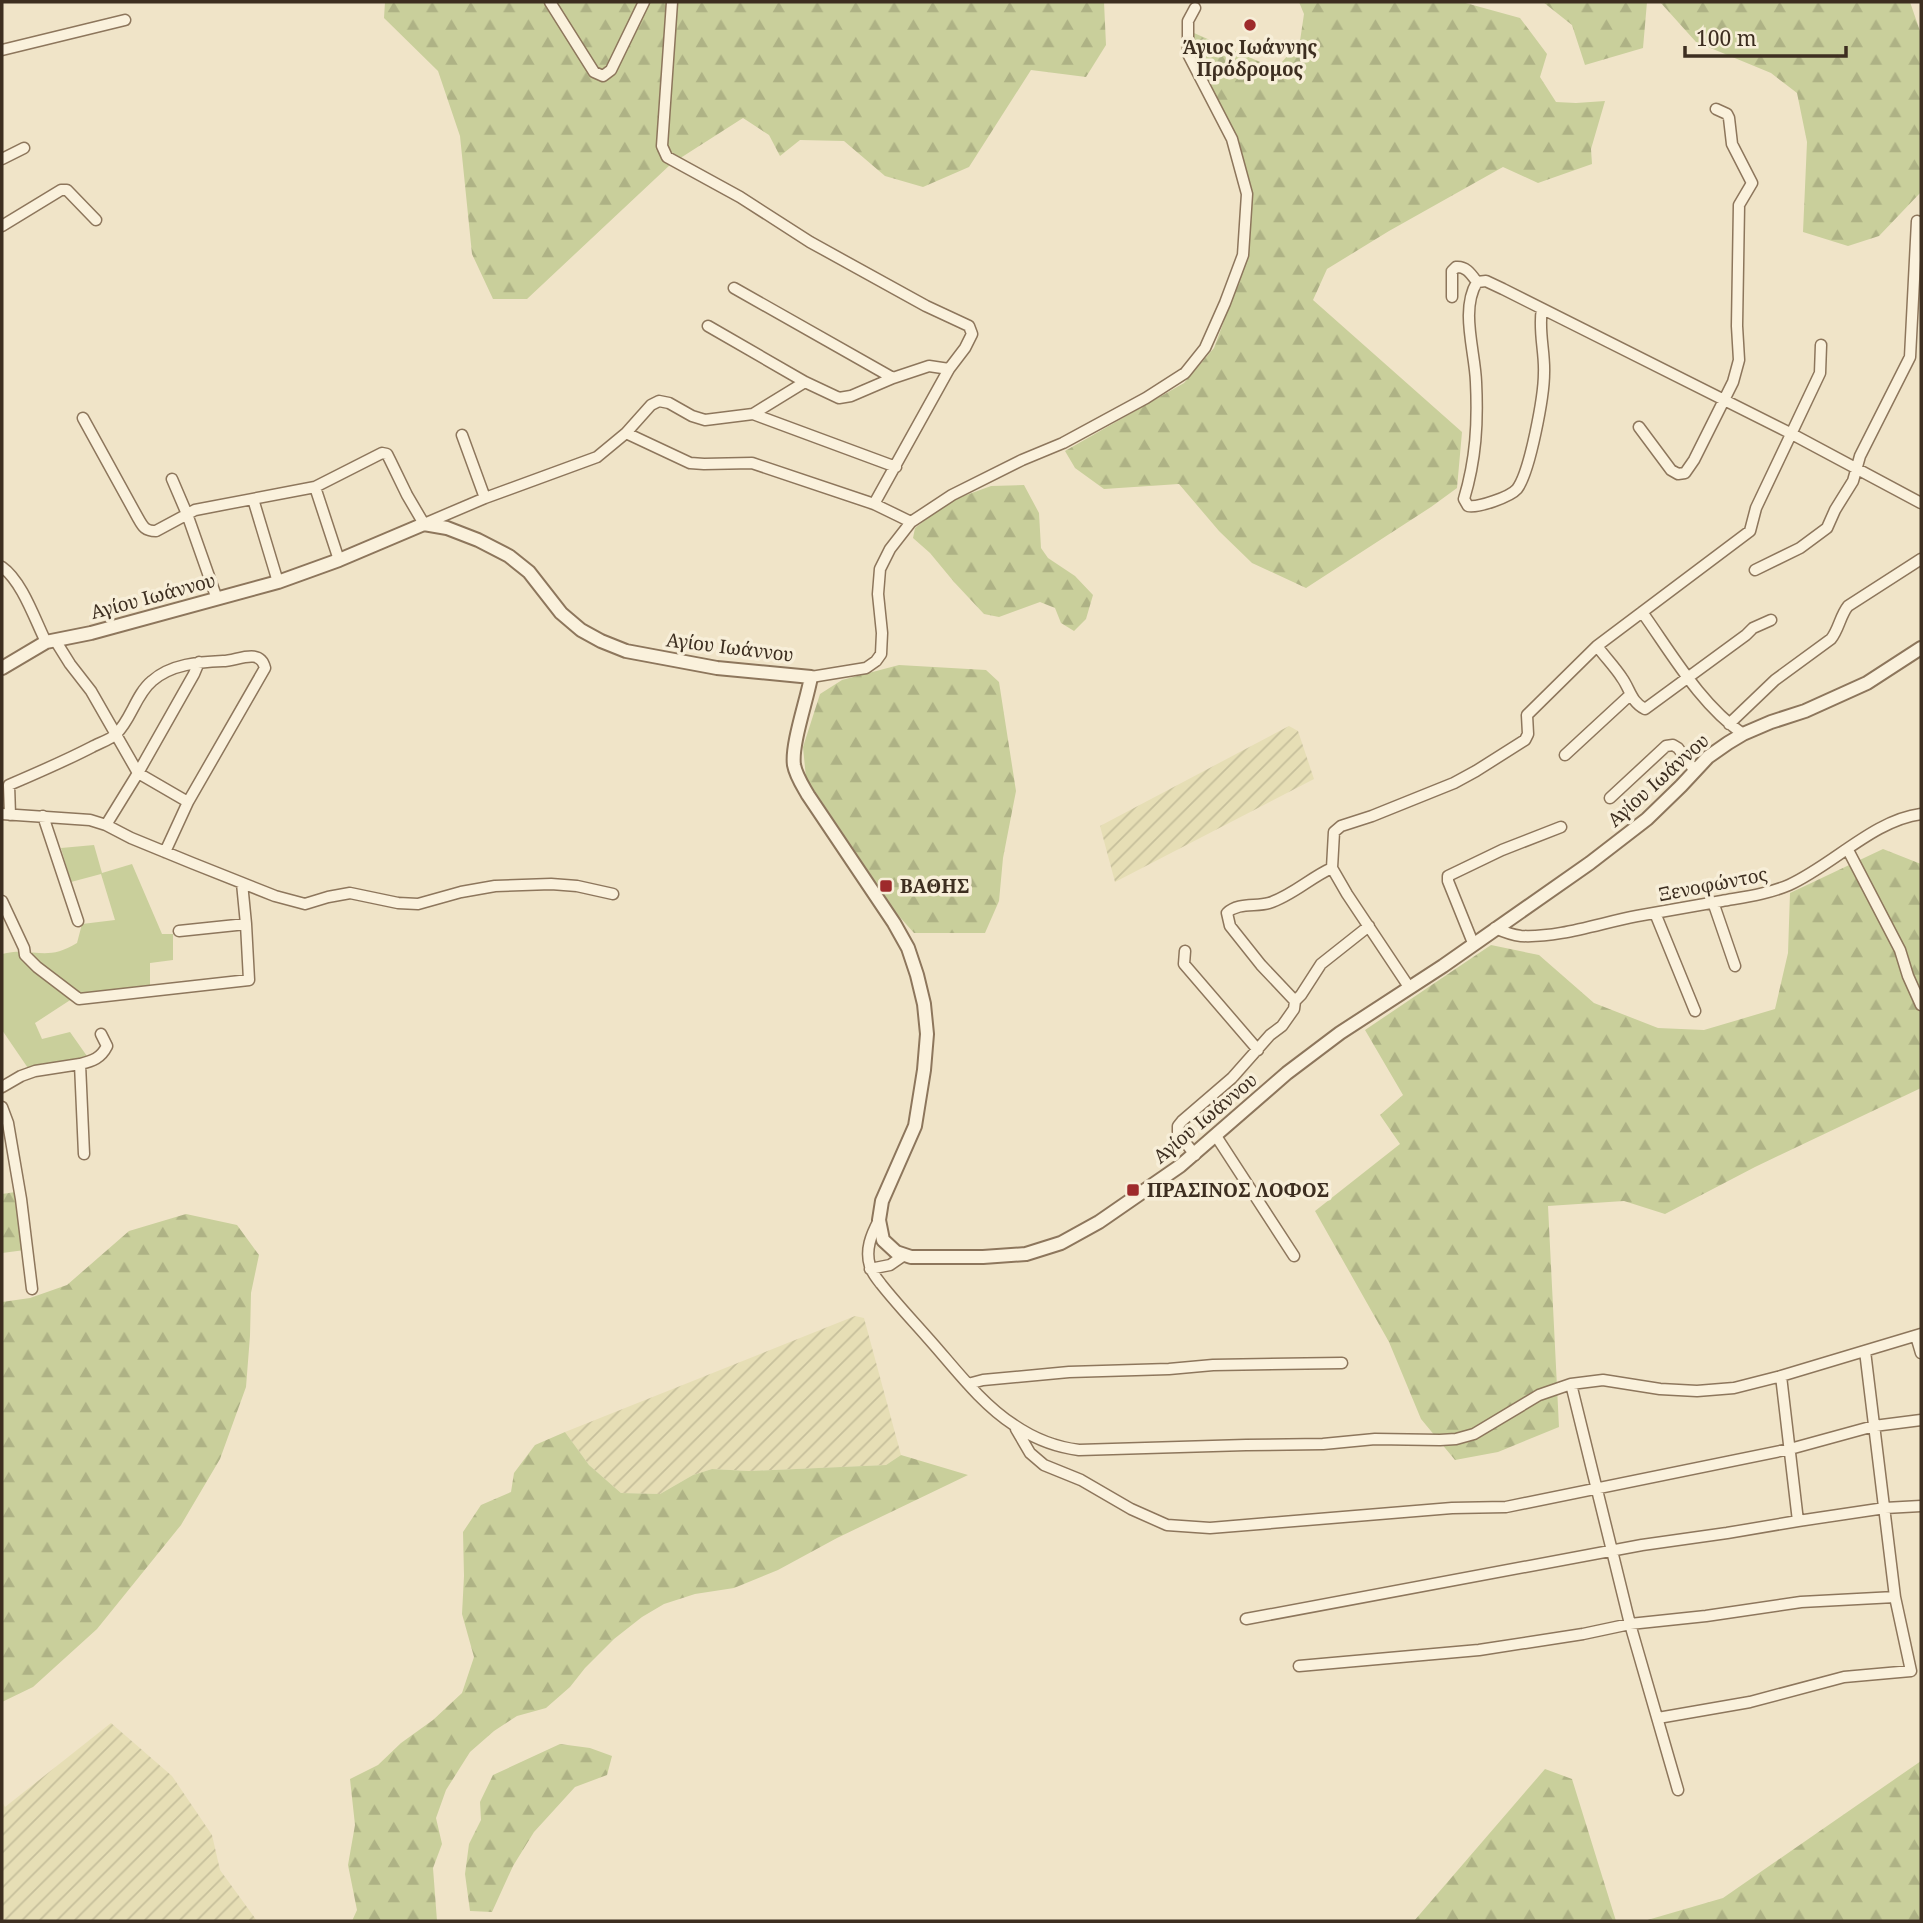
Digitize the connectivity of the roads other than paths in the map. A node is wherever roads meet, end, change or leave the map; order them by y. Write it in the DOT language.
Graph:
graph roads {
  1 [pos="644,2"];
  2 [pos="672,2"];
  3 [pos="554,4"];
  4 [pos="1195,8"];
  5 [pos="125,20"];
  6 [pos="2,50"];
  7 [pos="1716,109"];
  8 [pos="24,148"];
  9 [pos="2,159"];
  10 [pos="96,220"];
  11 [pos="1917,221"];
  12 [pos="2,226"];
  13 [pos="1477,282"];
  14 [pos="734,288"];
  15 [pos="1452,297"];
  16 [pos="1542,309"];
  17 [pos="708,326"];
  18 [pos="1821,345"];
  19 [pos="949,369"];
  20 [pos="893,378"];
  21 [pos="805,382"];
  22 [pos="1724,401"];
  23 [pos="753,414"];
  24 [pos="83,418"];
  25 [pos="1639,427"];
  26 [pos="626,433"];
  27 [pos="1790,433"];
  28 [pos="462,435"];
  29 [pos="896,467"];
  30 [pos="1857,468"];
  31 [pos="172,478"];
  32 [pos="315,487"];
  33 [pos="485,498"];
  34 [pos="253,499"];
  35 [pos="1921,503"];
  36 [pos="874,505"];
  37 [pos="187,514"];
  38 [pos="911,522"];
  39 [pos="424,524"];
  40 [pos="1921,559"];
  41 [pos="339,560"];
  42 [pos="2,567"];
  43 [pos="1755,570"];
  44 [pos="278,582"];
  45 [pos="217,599"];
  46 [pos="1642,612"];
  47 [pos="1771,620"];
  48 [pos="51,641"];
  49 [pos="1597,646"];
  50 [pos="1921,648"];
  51 [pos="199,662"];
  52 [pos="2,668"];
  53 [pos="811,677"];
  54 [pos="1689,677"];
  55 [pos="1630,695"];
  56 [pos="1729,724"];
  57 [pos="1743,734"];
  58 [pos="116,735"];
  59 [pos="1565,755"];
  60 [pos="1695,771"];
  61 [pos="138,773"];
  62 [pos="1610,798"];
  63 [pos="188,802"];
  64 [pos="6,814"];
  65 [pos="1921,814"];
  66 [pos="43,816"];
  67 [pos="106,825"];
  68 [pos="1561,827"];
  69 [pos="1848,850"];
  70 [pos="165,852"];
  71 [pos="1332,868"];
  72 [pos="242,883"];
  73 [pos="613,894"];
  74 [pos="2,901"];
  75 [pos="1713,902"];
  76 [pos="1655,913"];
  77 [pos="78,921"];
  78 [pos="246,924"];
  79 [pos="1368,926"];
  80 [pos="1495,928"];
  81 [pos="178,931"];
  82 [pos="1473,943"];
  83 [pos="1185,951"];
  84 [pos="1735,966"];
  85 [pos="1409,987"];
  86 [pos="1295,1001"];
  87 [pos="1921,1005"];
  88 [pos="1695,1011"];
  89 [pos="101,1034"];
  90 [pos="1258,1050"];
  91 [pos="80,1063"];
  92 [pos="2,1087"];
  93 [pos="2,1107"];
  94 [pos="1216,1136"];
  95 [pos="7,1148"];
  96 [pos="84,1154"];
  97 [pos="1195,1155"];
  98 [pos="879,1220"];
  99 [pos="903,1256"];
  100 [pos="1294,1256"];
  101 [pos="870,1269"];
  102 [pos="32,1289"];
  103 [pos="1919,1335"];
  104 [pos="1865,1352"];
  105 [pos="1921,1353"];
  106 [pos="1342,1363"];
  107 [pos="1781,1376"];
  108 [pos="968,1384"];
  109 [pos="1571,1384"];
  110 [pos="1921,1420"];
  111 [pos="1874,1426"];
  112 [pos="1015,1427"];
  113 [pos="1790,1449"];
  114 [pos="1596,1489"];
  115 [pos="1921,1506"];
  116 [pos="1885,1508"];
  117 [pos="1798,1521"];
  118 [pos="1611,1551"];
  119 [pos="1895,1597"];
  120 [pos="1246,1619"];
  121 [pos="1630,1624"];
  122 [pos="1299,1666"];
  123 [pos="1658,1718"];
  124 [pos="1678,1790"];
  1 -- 3 [label="street"];
  2 -- 19 [label="street"];
  4 -- 38 [label="street"];
  5 -- 6 [label="street"];
  7 -- 22 [label="street"];
  8 -- 9 [label="street"];
  10 -- 12 [label="street"];
  11 -- 30 [label="street"];
  13 -- 15 [label="street"];
  13 -- 16 [label="street"];
  13 -- 16 [label="street"];
  14 -- 20 [label="street"];
  16 -- 22 [label="street"];
  17 -- 21 [label="street"];
  18 -- 27 [label="street"];
  19 -- 20 [label="street"];
  19 -- 29 [label="street"];
  20 -- 21 [label="street"];
  21 -- 23 [label="street"];
  22 -- 25 [label="street"];
  22 -- 27 [label="street"];
  23 -- 26 [label="street"];
  23 -- 29 [label="street"];
  24 -- 37 [label="street"];
  26 -- 33 [label="street"];
  26 -- 36 [label="street"];
  27 -- 30 [label="street"];
  27 -- 46 [label="street"];
  28 -- 33 [label="street"];
  29 -- 36 [label="street"];
  30 -- 35 [label="street"];
  30 -- 43 [label="street"];
  31 -- 37 [label="street"];
  32 -- 34 [label="street"];
  32 -- 39 [label="street"];
  32 -- 41 [label="street"];
  33 -- 39 [label="street"];
  34 -- 37 [label="street"];
  34 -- 44 [label="street"];
  36 -- 38 [label="street"];
  37 -- 45 [label="street"];
  38 -- 53 [label="street"];
  39 -- 41 [label="street, Αγίου Ιωάννου"];
  39 -- 53 [label="street, Αγίου Ιωάννου"];
  40 -- 56 [label="street"];
  41 -- 44 [label="street, Αγίου Ιωάννου"];
  42 -- 48 [label="street"];
  44 -- 45 [label="street, Αγίου Ιωάννου"];
  45 -- 48 [label="street, Αγίου Ιωάννου"];
  46 -- 49 [label="street"];
  46 -- 54 [label="street"];
  47 -- 54 [label="street"];
  48 -- 52 [label="street, Αγίου Ιωάννου"];
  48 -- 58 [label="street"];
  49 -- 55 [label="street"];
  49 -- 71 [label="street"];
  50 -- 57 [label="street, Αγίου Ιωάννου"];
  51 -- 58 [label="street"];
  51 -- 61 [label="street"];
  51 -- 63 [label="street"];
  53 -- 98 [label="street, Αγίου Ιωάννου"];
  54 -- 55 [label="street"];
  54 -- 56 [label="street"];
  55 -- 59 [label="street"];
  56 -- 57 [label="street"];
  57 -- 60 [label="street, Αγίου Ιωάννου"];
  58 -- 61 [label="street"];
  58 -- 64 [label="street"];
  60 -- 62 [label="street"];
  60 -- 80 [label="street, Αγίου Ιωάννου"];
  61 -- 63 [label="street"];
  61 -- 67 [label="street"];
  63 -- 70 [label="street"];
  64 -- 66 [label="street"];
  65 -- 69 [label="street, Ξενοφώντος"];
  66 -- 67 [label="street"];
  66 -- 77 [label="street"];
  67 -- 70 [label="street"];
  68 -- 82 [label="street"];
  69 -- 75 [label="street, Ξενοφώντος"];
  69 -- 87 [label="street"];
  70 -- 72 [label="street"];
  71 -- 79 [label="street"];
  71 -- 86 [label="street"];
  72 -- 73 [label="street"];
  72 -- 78 [label="street"];
  74 -- 78 [label="street"];
  75 -- 76 [label="street, Ξενοφώντος"];
  75 -- 84 [label="street"];
  76 -- 80 [label="street, Ξενοφώντος"];
  76 -- 88 [label="street"];
  78 -- 81 [label="street"];
  79 -- 85 [label="street"];
  79 -- 86 [label="street"];
  80 -- 82 [label="street, Αγίου Ιωάννου"];
  82 -- 85 [label="street, Αγίου Ιωάννου"];
  83 -- 90 [label="street"];
  85 -- 94 [label="street, Αγίου Ιωάννου"];
  86 -- 90 [label="street"];
  89 -- 91 [label="street"];
  90 -- 97 [label="street"];
  91 -- 92 [label="street"];
  91 -- 96 [label="street"];
  93 -- 95 [label="street"];
  94 -- 97 [label="street, Αγίου Ιωάννου"];
  94 -- 100 [label="street"];
  95 -- 102 [label="street"];
  97 -- 99 [label="street, Αγίου Ιωάννου"];
  98 -- 99 [label="street"];
  98 -- 101 [label="street"];
  99 -- 101 [label="street"];
  101 -- 108 [label="street"];
  103 -- 104 [label="street"];
  103 -- 105 [label="street"];
  104 -- 107 [label="street"];
  104 -- 111 [label="street"];
  106 -- 108 [label="street"];
  107 -- 109 [label="street"];
  107 -- 113 [label="street"];
  108 -- 112 [label="street"];
  109 -- 112 [label="street"];
  109 -- 114 [label="street"];
  110 -- 111 [label="street"];
  111 -- 113 [label="street"];
  111 -- 116 [label="street"];
  112 -- 114 [label="street"];
  113 -- 114 [label="street"];
  113 -- 117 [label="street"];
  114 -- 118 [label="street"];
  115 -- 116 [label="street"];
  116 -- 117 [label="street"];
  116 -- 119 [label="street"];
  117 -- 118 [label="street"];
  118 -- 120 [label="street"];
  118 -- 121 [label="street"];
  119 -- 121 [label="street"];
  119 -- 123 [label="street"];
  121 -- 122 [label="street"];
  121 -- 123 [label="street"];
  123 -- 124 [label="street"];
}
